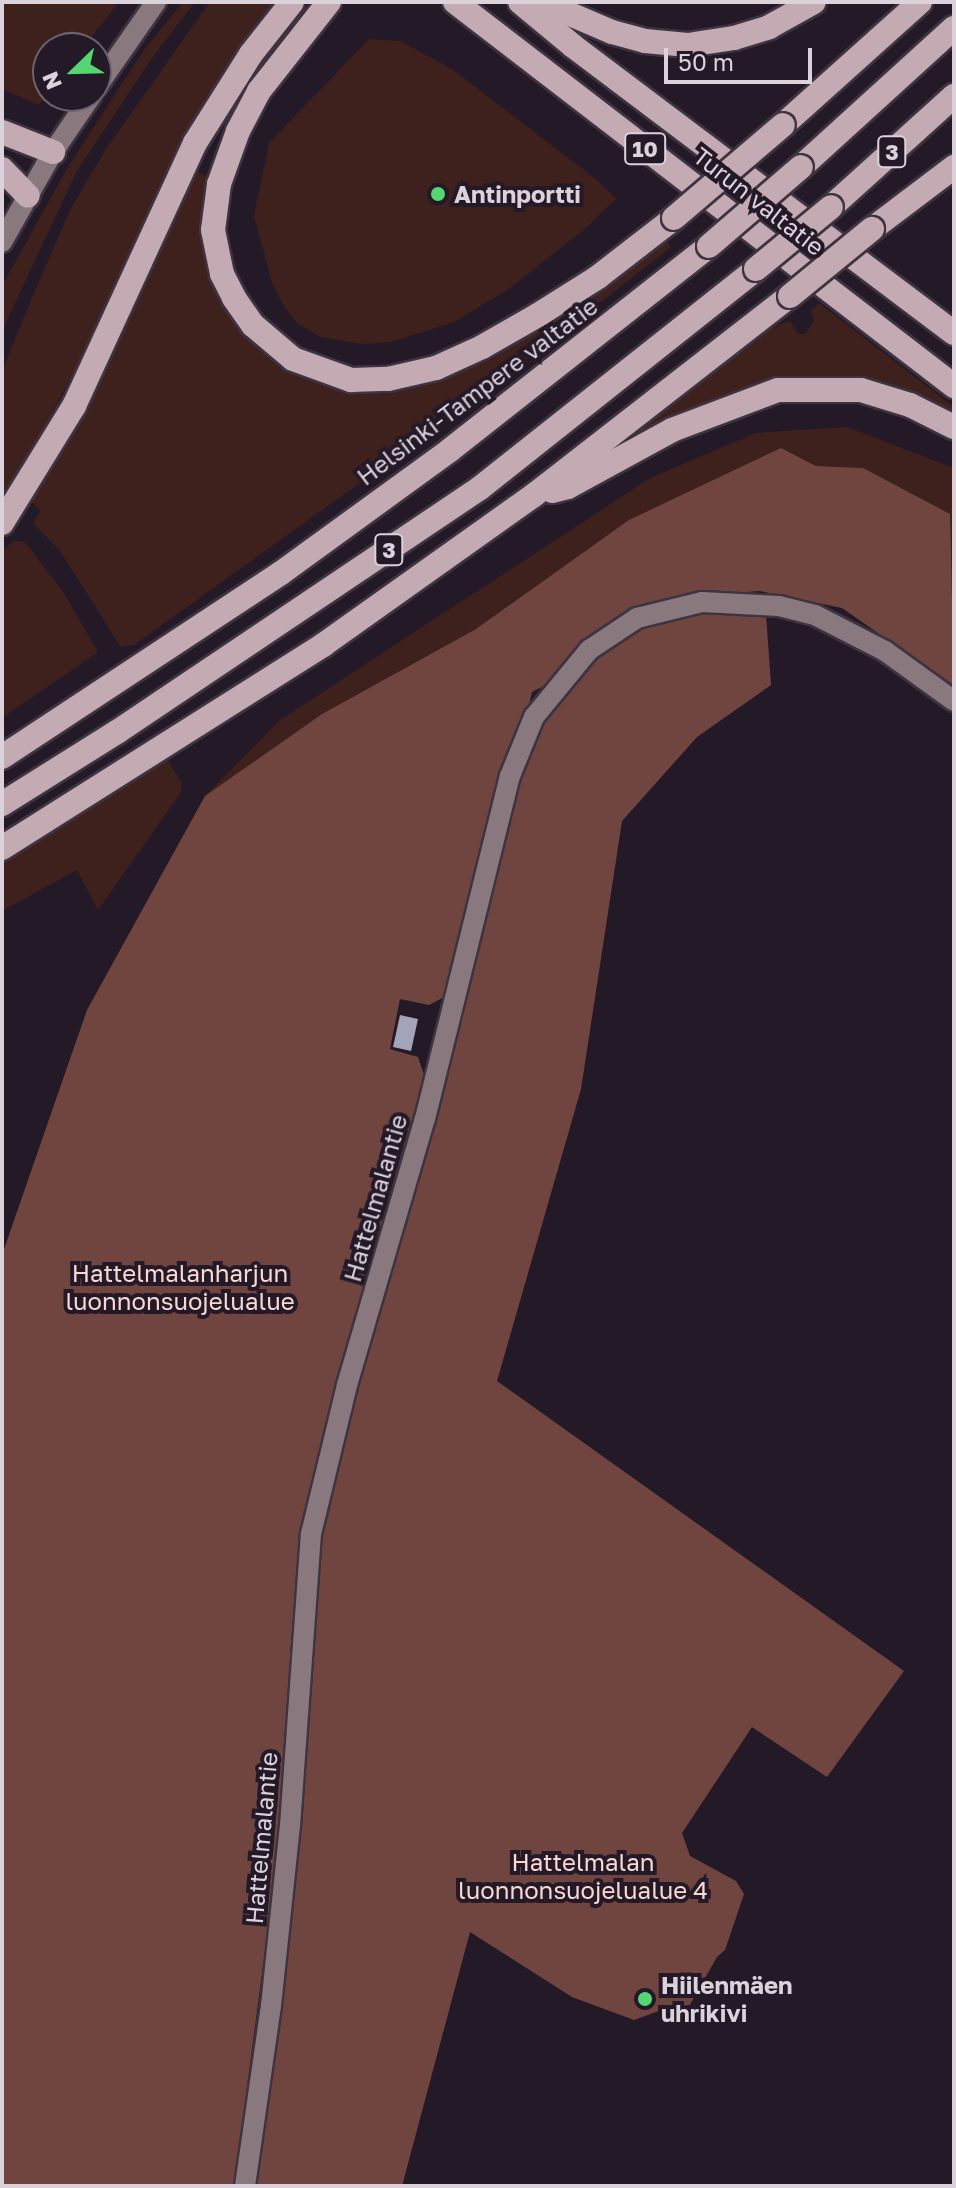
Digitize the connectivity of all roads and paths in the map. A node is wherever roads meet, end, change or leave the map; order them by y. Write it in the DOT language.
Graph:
graph roads {
  1 [pos="156,2"];
  2 [pos="292,2"];
  3 [pos="329,2"];
  4 [pos="455,2"];
  5 [pos="520,2"];
  6 [pos="542,2"];
  7 [pos="814,2"];
  8 [pos="920,2"];
  9 [pos="954,28"];
  10 [pos="112,65"];
  11 [pos="954,96"];
  12 [pos="80,112"];
  13 [pos="2,132"];
  14 [pos="53,152"];
  15 [pos="954,167"];
  16 [pos="2,169"];
  17 [pos="28,196"];
  18 [pos="2,242"];
  19 [pos="954,333"];
  20 [pos="954,386"];
  21 [pos="954,427"];
  22 [pos="534,495"];
  23 [pos="2,523"];
  24 [pos="954,701"];
  25 [pos="2,757"];
  26 [pos="2,804"];
  27 [pos="2,848"];
  28 [pos="245,2186"];
  1 -- 10 [label="street"];
  2 -- 23 [label="highway"];
  3 -- 8 [label="highway, bridge"];
  4 -- 20 [label="highway, Turun valtatie / 10"];
  5 -- 19 [label="highway, Turun valtatie / 10"];
  6 -- 7 [label="highway"];
  9 -- 25 [label="highway, Helsinki-Tampere valtatie / 3, bridge"];
  11 -- 26 [label="highway, 3, bridge"];
  12 -- 14 [label="street"];
  13 -- 14 [label="highway"];
  14 -- 17 [label="street"];
  15 -- 22 [label="highway, bridge"];
  16 -- 17 [label="highway"];
  17 -- 18 [label="street"];
  21 -- 22 [label="highway"];
  22 -- 27 [label="highway"];
  24 -- 28 [label="street, Hattelmalantie"];
}
